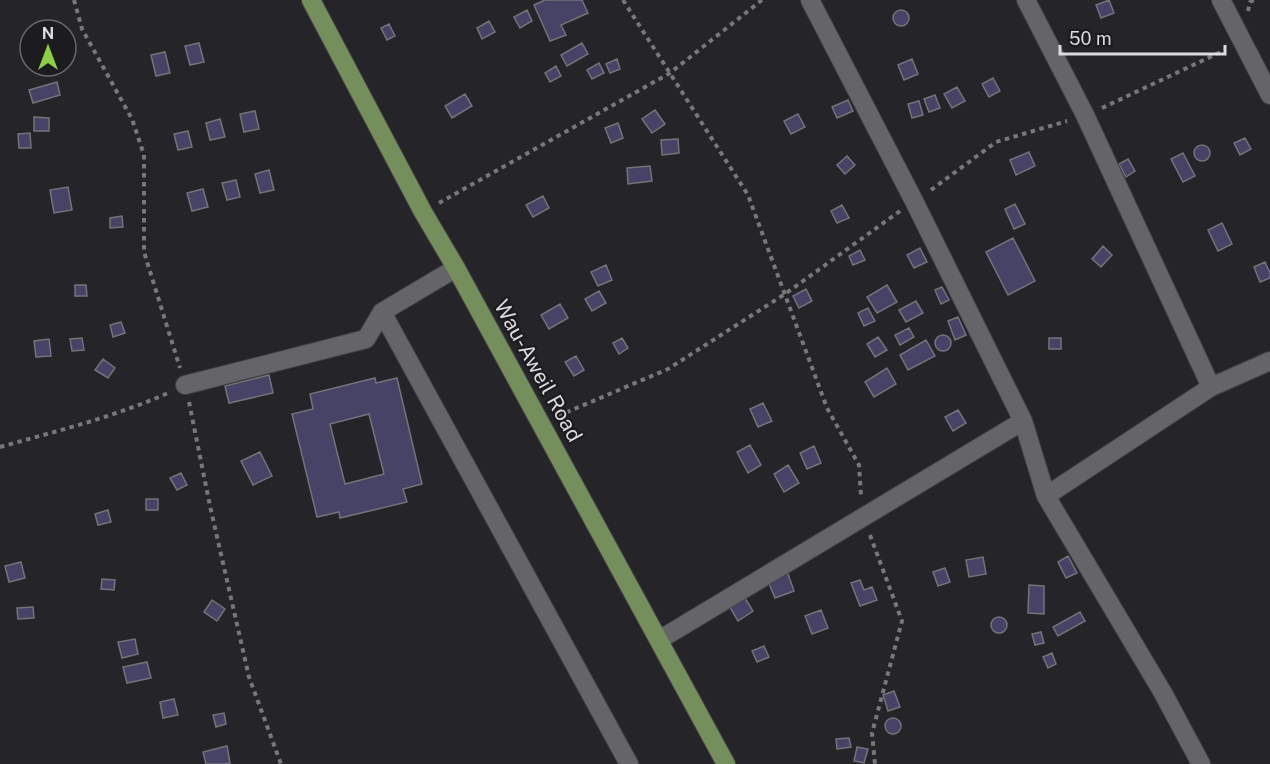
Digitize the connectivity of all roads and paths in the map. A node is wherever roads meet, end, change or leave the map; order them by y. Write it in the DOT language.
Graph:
graph roads {
  1 [pos="74,0"];
  2 [pos="311,0"];
  3 [pos="623,0"];
  4 [pos="762,0"];
  5 [pos="810,0"];
  6 [pos="1026,0"];
  7 [pos="1221,0"];
  8 [pos="670,73"];
  9 [pos="1270,95"];
  10 [pos="423,212"];
  11 [pos="456,268"];
  12 [pos="382,312"];
  13 [pos="1270,361"];
  14 [pos="185,385"];
  15 [pos="1211,387"];
  16 [pos="1023,421"];
  17 [pos="0,447"];
  18 [pos="1046,496"];
  19 [pos="863,516"];
  20 [pos="659,640"];
  21 [pos="281,764"];
  22 [pos="629,764"];
  23 [pos="726,764"];
  24 [pos="875,764"];
  25 [pos="1201,764"];
  1 -- 14 [label="path"];
  2 -- 10 [label="main road, Wau-Aweil Road"];
  3 -- 8 [label="path"];
  4 -- 8 [label="path"];
  5 -- 16 [label="street"];
  6 -- 15 [label="street"];
  7 -- 9 [label="street"];
  8 -- 10 [label="path"];
  8 -- 19 [label="path"];
  10 -- 11 [label="main road, Wau-Aweil Road"];
  11 -- 12 [label="street"];
  11 -- 20 [label="main road, Wau-Aweil Road"];
  12 -- 14 [label="street"];
  12 -- 22 [label="street"];
  13 -- 15 [label="street"];
  14 -- 17 [label="path"];
  14 -- 21 [label="path"];
  15 -- 18 [label="street"];
  16 -- 18 [label="street"];
  16 -- 19 [label="street"];
  18 -- 25 [label="street"];
  19 -- 20 [label="street"];
  19 -- 24 [label="path"];
  20 -- 23 [label="main road, Wau-Aweil Road"];
}
